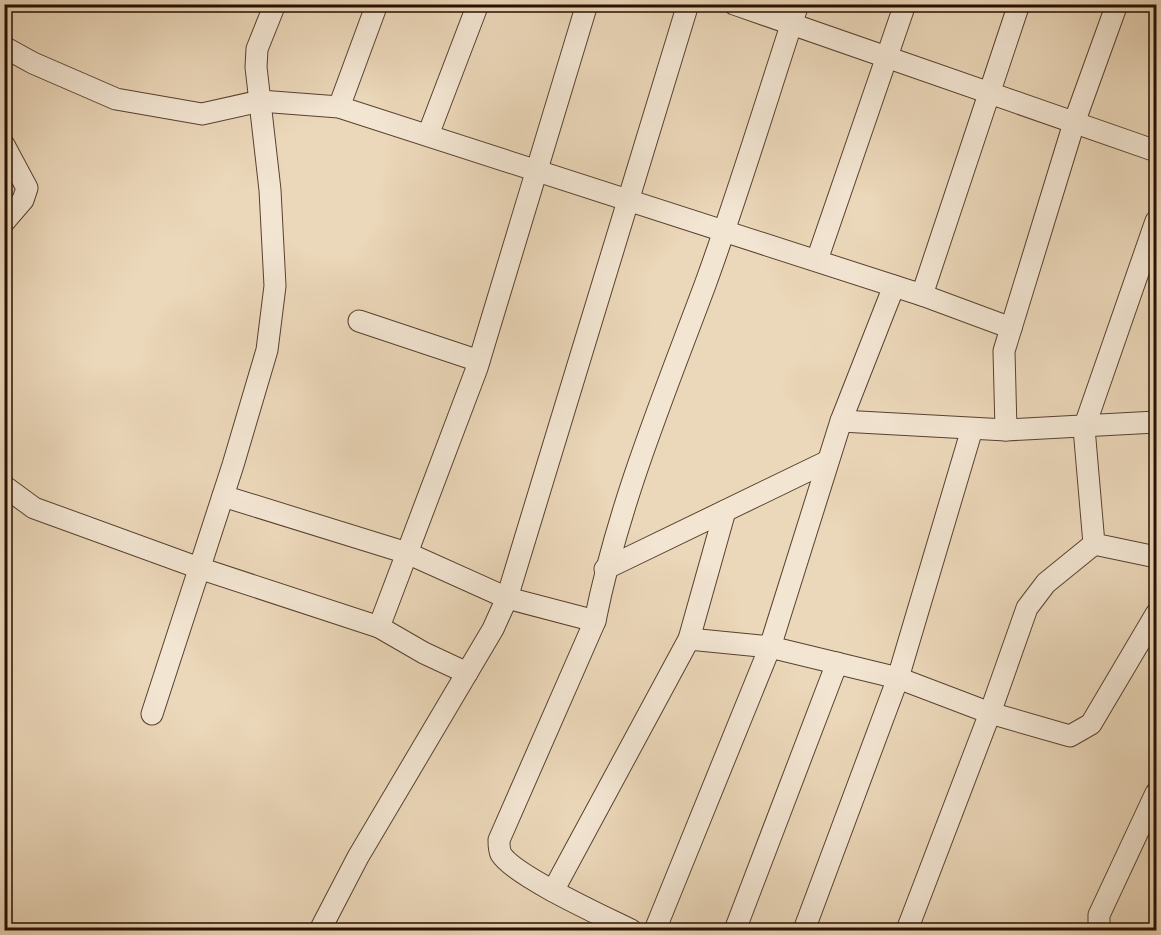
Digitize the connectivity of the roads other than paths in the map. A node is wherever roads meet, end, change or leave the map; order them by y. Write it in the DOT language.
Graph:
graph roads {
  1 [pos="275,4"];
  2 [pos="377,4"];
  3 [pos="478,4"];
  4 [pos="587,4"];
  5 [pos="688,4"];
  6 [pos="734,4"];
  7 [pos="905,4"];
  8 [pos="1019,4"];
  9 [pos="1117,4"];
  10 [pos="794,14"];
  11 [pos="4,47"];
  12 [pos="887,58"];
  13 [pos="989,93"];
  14 [pos="260,101"];
  15 [pos="339,107"];
  16 [pos="1074,123"];
  17 [pos="428,135"];
  18 [pos="4,145"];
  19 [pos="1156,151"];
  20 [pos="537,171"];
  21 [pos="627,201"];
  22 [pos="1156,221"];
  23 [pos="4,222"];
  24 [pos="724,231"];
  25 [pos="817,260"];
  26 [pos="894,286"];
  27 [pos="922,295"];
  28 [pos="359,321"];
  29 [pos="1011,328"];
  30 [pos="479,361"];
  31 [pos="841,421"];
  32 [pos="1156,422"];
  33 [pos="1084,428"];
  34 [pos="972,429"];
  35 [pos="1006,430"];
  36 [pos="826,462"];
  37 [pos="4,486"];
  38 [pos="222,496"];
  39 [pos="725,511"];
  40 [pos="1094,544"];
  41 [pos="407,553"];
  42 [pos="1156,557"];
  43 [pos="199,568"];
  44 [pos="605,569"];
  45 [pos="507,598"];
  46 [pos="1156,614"];
  47 [pos="595,621"];
  48 [pos="379,627"];
  49 [pos="689,639"];
  50 [pos="770,647"];
  51 [pos="837,663"];
  52 [pos="467,673"];
  53 [pos="898,678"];
  54 [pos="990,713"];
  55 [pos="152,714"];
  56 [pos="1156,793"];
  57 [pos="553,891"];
  58 [pos="320,930"];
  59 [pos="631,930"];
  60 [pos="655,930"];
  61 [pos="735,930"];
  62 [pos="804,930"];
  63 [pos="907,930"];
  64 [pos="1099,930"];
  1 -- 14 [label="street"];
  2 -- 15 [label="street"];
  3 -- 17 [label="street"];
  4 -- 20 [label="street"];
  5 -- 21 [label="street"];
  6 -- 10 [label="street"];
  7 -- 12 [label="street"];
  8 -- 13 [label="street"];
  9 -- 16 [label="street"];
  10 -- 12 [label="street"];
  10 -- 24 [label="street"];
  11 -- 14 [label="street"];
  12 -- 13 [label="street"];
  12 -- 25 [label="street"];
  13 -- 16 [label="street"];
  13 -- 27 [label="street"];
  14 -- 15 [label="street"];
  14 -- 38 [label="street"];
  15 -- 17 [label="street"];
  16 -- 19 [label="street"];
  16 -- 29 [label="street"];
  17 -- 20 [label="street"];
  18 -- 23 [label="street"];
  20 -- 21 [label="street"];
  20 -- 30 [label="street"];
  21 -- 24 [label="street"];
  21 -- 45 [label="street"];
  22 -- 33 [label="street"];
  24 -- 25 [label="street"];
  24 -- 44 [label="street"];
  25 -- 26 [label="street"];
  26 -- 27 [label="street"];
  26 -- 31 [label="street"];
  27 -- 29 [label="street"];
  28 -- 30 [label="street"];
  29 -- 35 [label="street"];
  30 -- 41 [label="street"];
  31 -- 34 [label="street"];
  31 -- 36 [label="street"];
  32 -- 33 [label="street"];
  33 -- 35 [label="street"];
  33 -- 40 [label="street"];
  34 -- 35 [label="street"];
  34 -- 53 [label="street"];
  36 -- 39 [label="street"];
  36 -- 50 [label="street"];
  37 -- 43 [label="street"];
  38 -- 41 [label="street"];
  38 -- 43 [label="street"];
  39 -- 44 [label="street"];
  39 -- 49 [label="street"];
  40 -- 42 [label="street"];
  40 -- 54 [label="street"];
  41 -- 45 [label="street"];
  41 -- 48 [label="street"];
  43 -- 48 [label="street"];
  43 -- 55 [label="street"];
  44 -- 47 [label="street"];
  45 -- 47 [label="street"];
  45 -- 52 [label="street"];
  46 -- 54 [label="street"];
  47 -- 57 [label="street"];
  48 -- 52 [label="street"];
  49 -- 50 [label="street"];
  49 -- 57 [label="street"];
  50 -- 51 [label="street"];
  50 -- 60 [label="street"];
  51 -- 53 [label="street"];
  51 -- 61 [label="street"];
  52 -- 58 [label="street"];
  53 -- 54 [label="street"];
  53 -- 62 [label="street"];
  54 -- 63 [label="street"];
  56 -- 64 [label="street"];
  57 -- 59 [label="street"];
}
